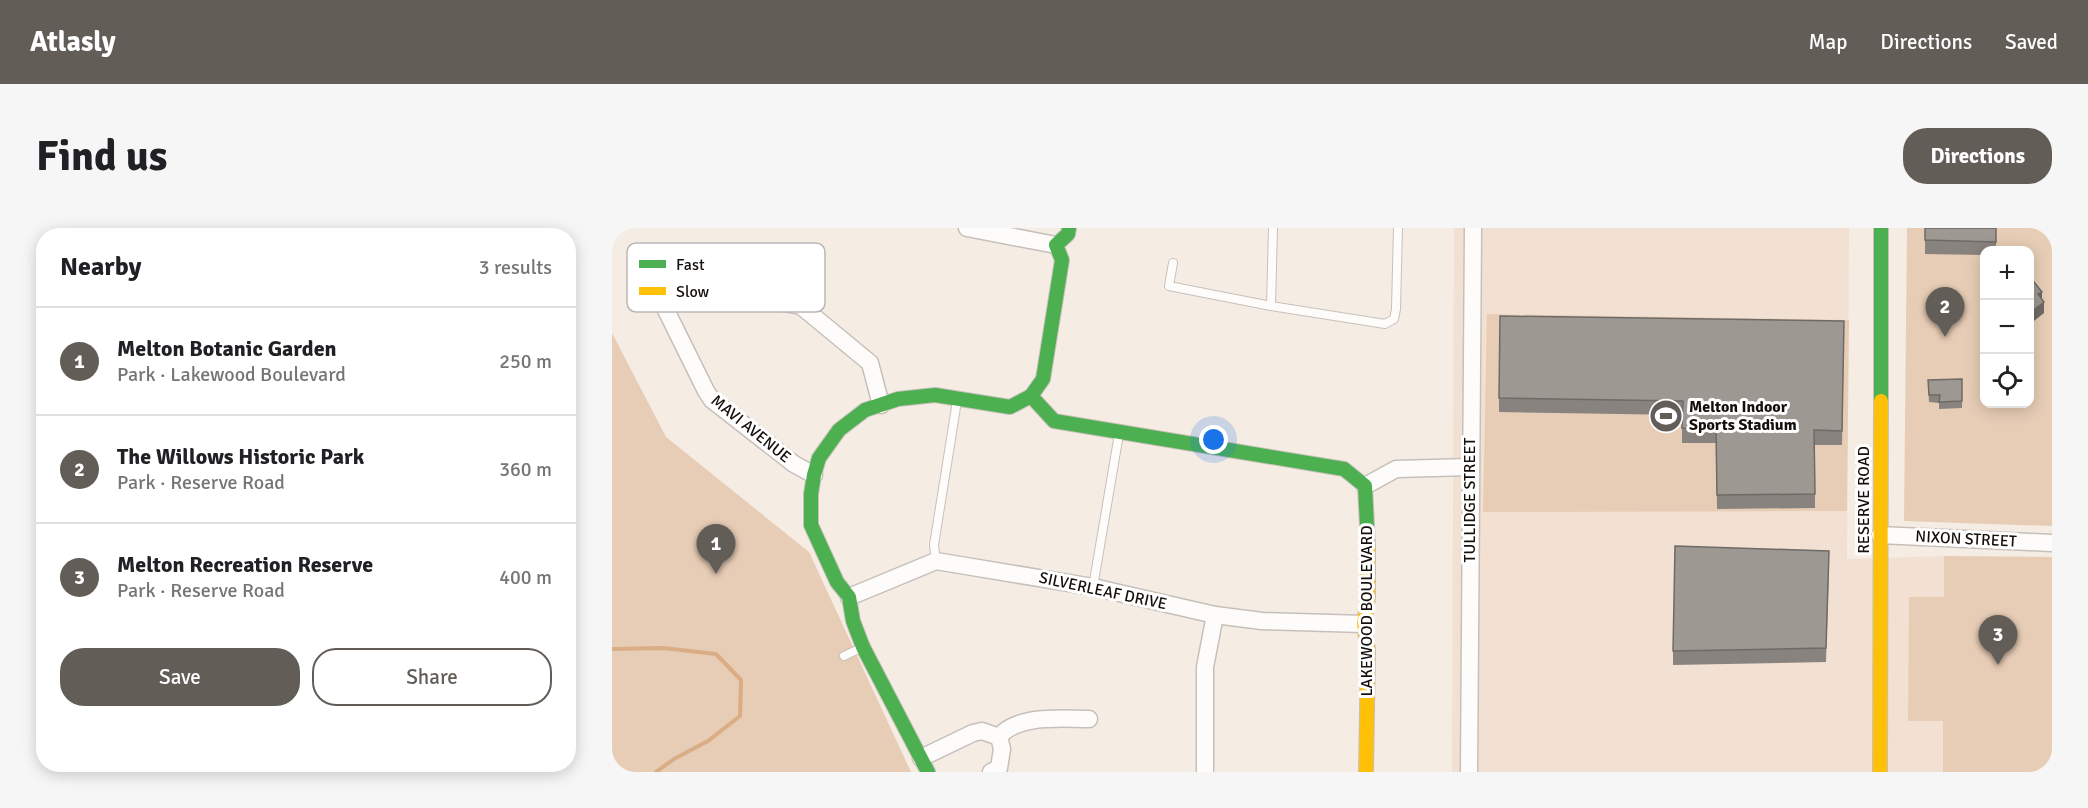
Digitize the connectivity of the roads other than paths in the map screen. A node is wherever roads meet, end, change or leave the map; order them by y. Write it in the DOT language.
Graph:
graph roads {
  1 [pos="967,228"];
  2 [pos="1070,228"];
  3 [pos="1274,228"];
  4 [pos="1398,228"];
  5 [pos="1473,228"];
  6 [pos="1881,228"];
  7 [pos="1056,245"];
  8 [pos="1173,263"];
  9 [pos="1271,306"];
  10 [pos="667,312"];
  11 [pos="808,312"];
  12 [pos="1031,396"];
  13 [pos="957,398"];
  14 [pos="881,405"];
  15 [pos="1119,433"];
  16 [pos="1470,468"];
  17 [pos="814,475"];
  18 [pos="1365,486"];
  19 [pos="1880,535"];
  20 [pos="2052,543"];
  21 [pos="936,561"];
  22 [pos="1094,587"];
  23 [pos="849,597"];
  24 [pos="1215,615"];
  25 [pos="1364,624"];
  26 [pos="863,647"];
  27 [pos="844,656"];
  28 [pos="1089,719"];
  29 [pos="999,737"];
  30 [pos="924,765"];
  31 [pos="991,772"];
  32 [pos="1204,772"];
  33 [pos="1366,772"];
  34 [pos="1469,772"];
  35 [pos="1880,772"];
  1 -- 7 [label="street"];
  2 -- 7 [label="street"];
  3 -- 9 [label="lane"];
  4 -- 9 [label="lane"];
  5 -- 16 [label="street, TULLIDGE STREET"];
  6 -- 19 [label="street, RESERVE ROAD"];
  7 -- 12 [label="street"];
  8 -- 9 [label="lane"];
  10 -- 17 [label="street, MAVI AVENUE"];
  11 -- 14 [label="street, MAVI AVENUE"];
  12 -- 13 [label="street"];
  12 -- 15 [label="street"];
  13 -- 14 [label="street"];
  13 -- 21 [label="lane"];
  14 -- 17 [label="street"];
  15 -- 18 [label="street"];
  15 -- 22 [label="lane"];
  16 -- 18 [label="street"];
  16 -- 34 [label="street, TULLIDGE STREET"];
  17 -- 23 [label="street"];
  18 -- 25 [label="street, LAKEWOOD BOULEVARD"];
  19 -- 20 [label="street, NIXON STREET"];
  19 -- 35 [label="street, RESERVE ROAD"];
  21 -- 22 [label="street, SILVERLEAF DRIVE"];
  21 -- 23 [label="street"];
  22 -- 24 [label="street, SILVERLEAF DRIVE"];
  23 -- 26 [label="street"];
  24 -- 25 [label="street, SILVERLEAF DRIVE"];
  24 -- 32 [label="street"];
  25 -- 33 [label="street, LAKEWOOD BOULEVARD"];
  26 -- 27 [label="lane"];
  26 -- 30 [label="street"];
  28 -- 29 [label="street"];
  29 -- 30 [label="street"];
  29 -- 31 [label="street"];
}
